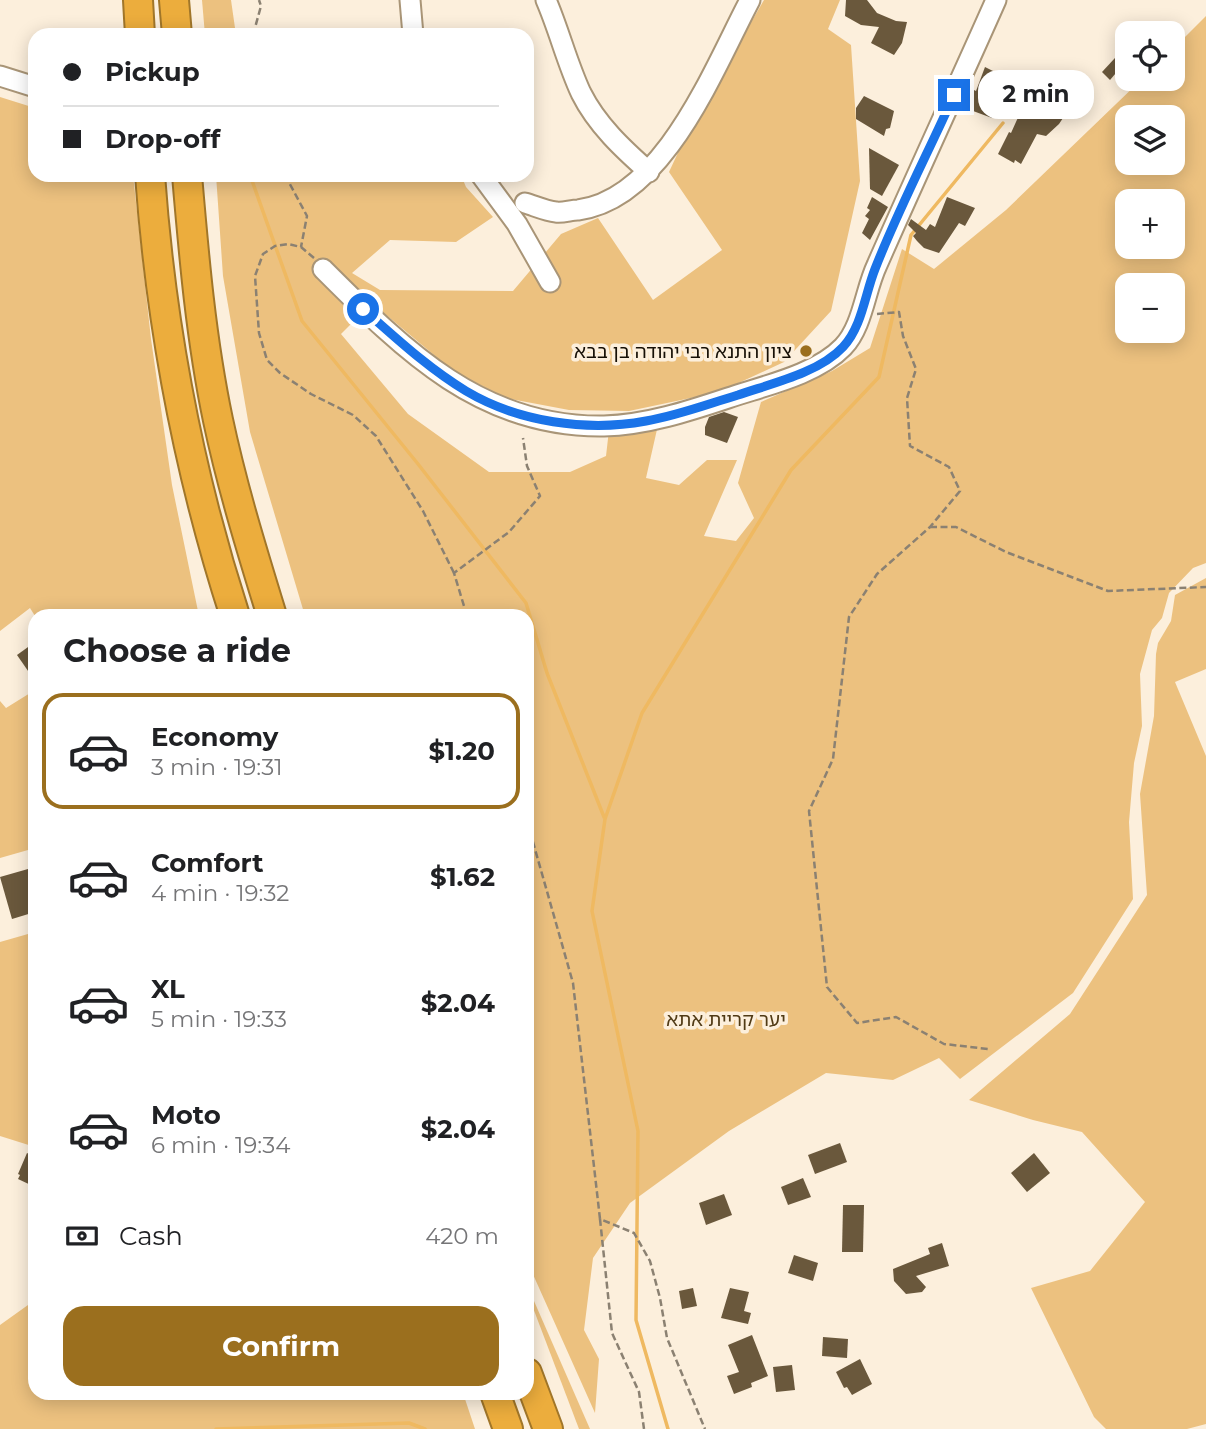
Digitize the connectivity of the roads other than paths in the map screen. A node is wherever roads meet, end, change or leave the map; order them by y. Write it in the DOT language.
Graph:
graph roads {
  1 [pos="138,0"];
  2 [pos="174,0"];
  3 [pos="410,0"];
  4 [pos="547,0"];
  5 [pos="750,0"];
  6 [pos="996,0"];
  7 [pos="140,28"];
  8 [pos="176,28"];
  9 [pos="412,28"];
  10 [pos="0,76"];
  11 [pos="28,86"];
  12 [pos="649,172"];
  13 [pos="151,182"];
  14 [pos="188,182"];
  15 [pos="486,182"];
  16 [pos="525,203"];
  17 [pos="323,269"];
  18 [pos="550,282"];
  19 [pos="233,609"];
  20 [pos="270,609"];
  21 [pos="534,1392"];
  22 [pos="496,1400"];
  23 [pos="506,1429"];
  24 [pos="548,1429"];
  1 -- 7 [label="highway"];
  2 -- 8 [label="highway"];
  3 -- 9 [label="street"];
  4 -- 12 [label="street"];
  5 -- 12 [label="street"];
  6 -- 17 [label="street"];
  10 -- 11 [label="street"];
  12 -- 16 [label="street"];
  13 -- 19 [label="highway"];
  14 -- 20 [label="highway"];
  15 -- 18 [label="street"];
  21 -- 24 [label="highway"];
  22 -- 23 [label="highway"];
}
